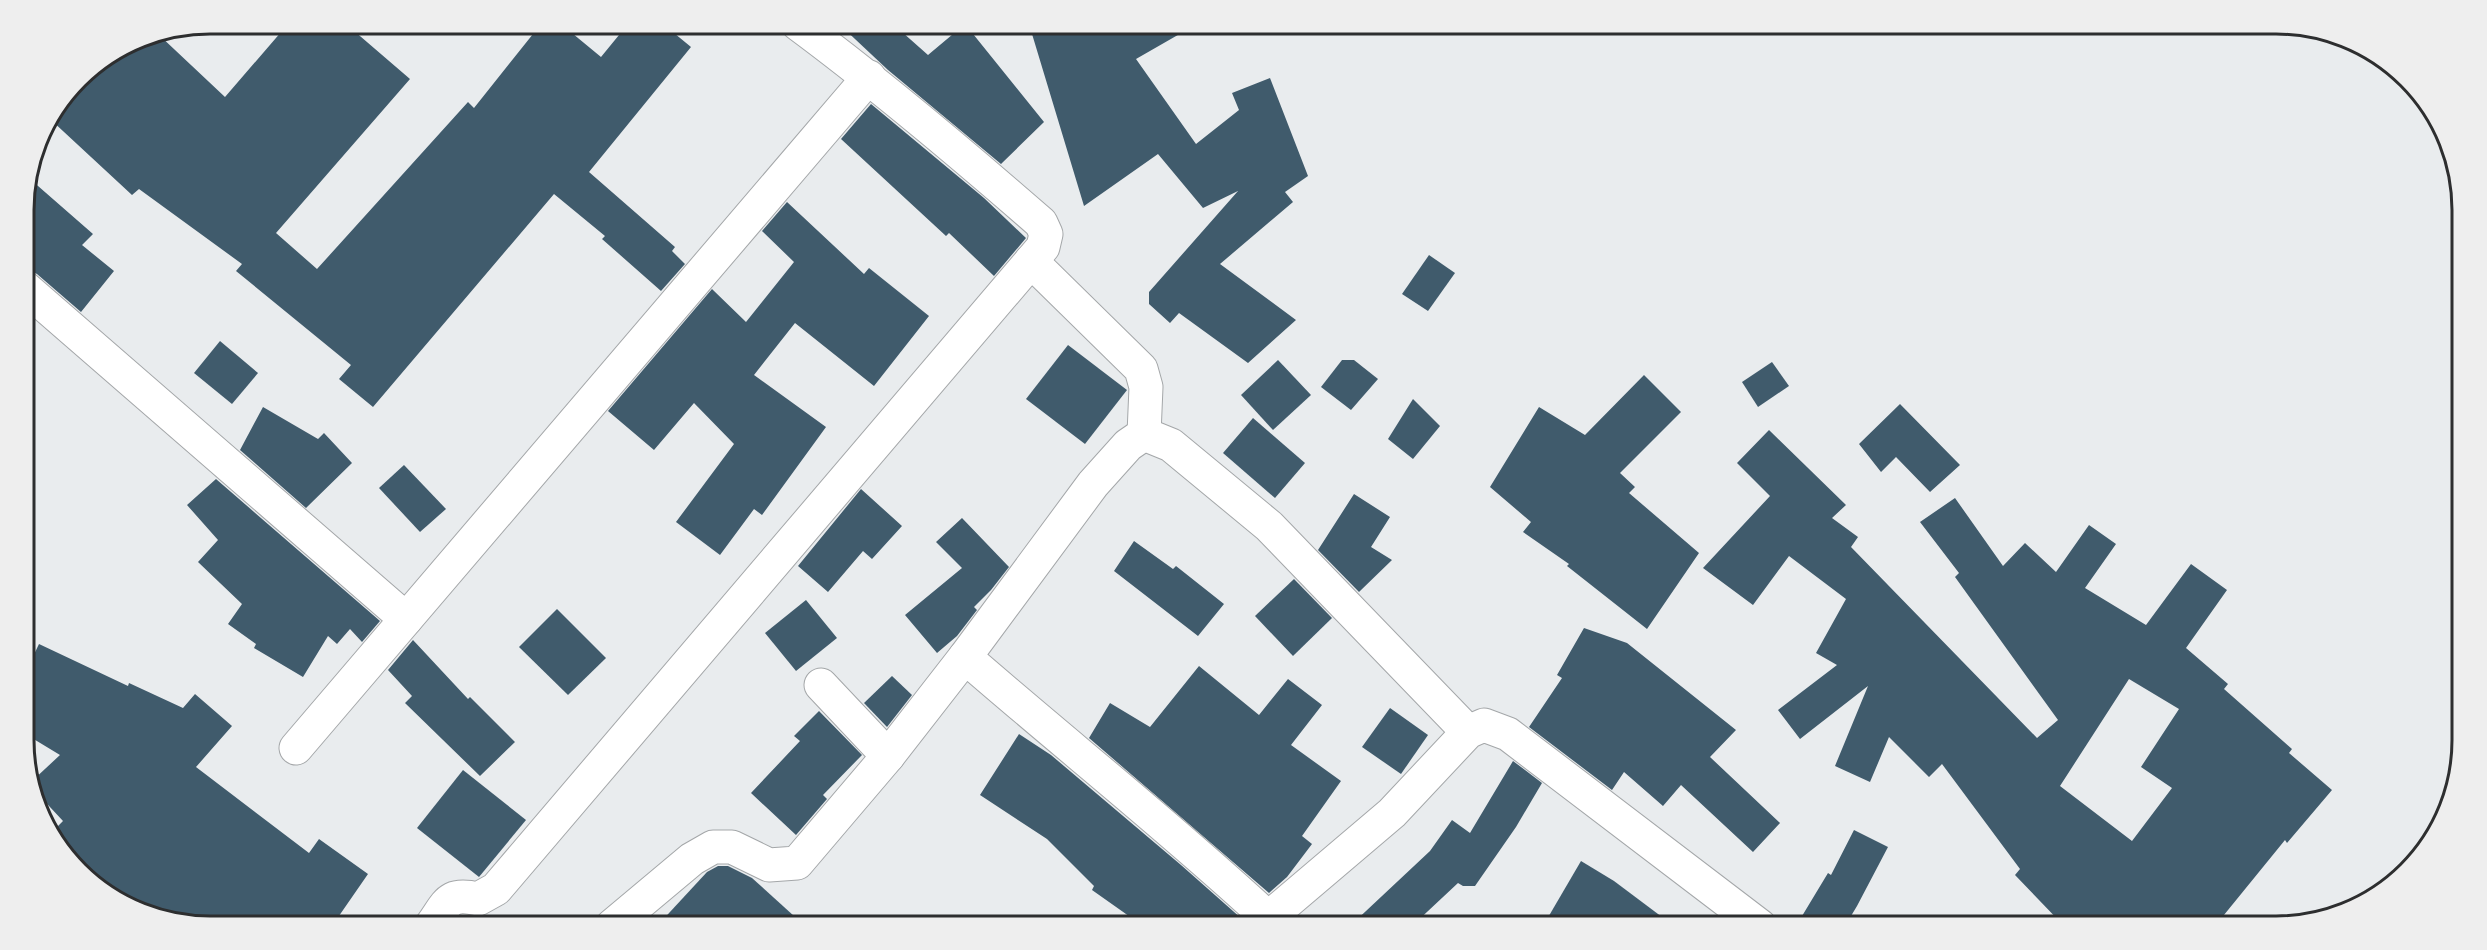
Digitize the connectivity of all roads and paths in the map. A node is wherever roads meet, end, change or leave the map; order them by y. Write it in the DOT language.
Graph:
graph roads {
  1 [pos="813,35"];
  2 [pos="869,76"];
  3 [pos="1031,261"];
  4 [pos="35,297"];
  5 [pos="1144,434"];
  6 [pos="406,619"];
  7 [pos="965,657"];
  8 [pos="821,685"];
  9 [pos="1468,732"];
  10 [pos="296,748"];
  11 [pos="888,756"];
  12 [pos="1257,915"];
  13 [pos="1271,915"];
  14 [pos="1746,915"];
  15 [pos="439,916"];
  16 [pos="624,916"];
  1 -- 2 [label="street"];
  2 -- 3 [label="street"];
  2 -- 6 [label="street"];
  3 -- 5 [label="street"];
  3 -- 15 [label="street"];
  4 -- 6 [label="street"];
  5 -- 7 [label="street"];
  5 -- 9 [label="street"];
  6 -- 10 [label="street"];
  7 -- 11 [label="street"];
  7 -- 12 [label="street"];
  8 -- 11 [label="street"];
  9 -- 13 [label="street"];
  9 -- 14 [label="street"];
  11 -- 16 [label="street"];
}
